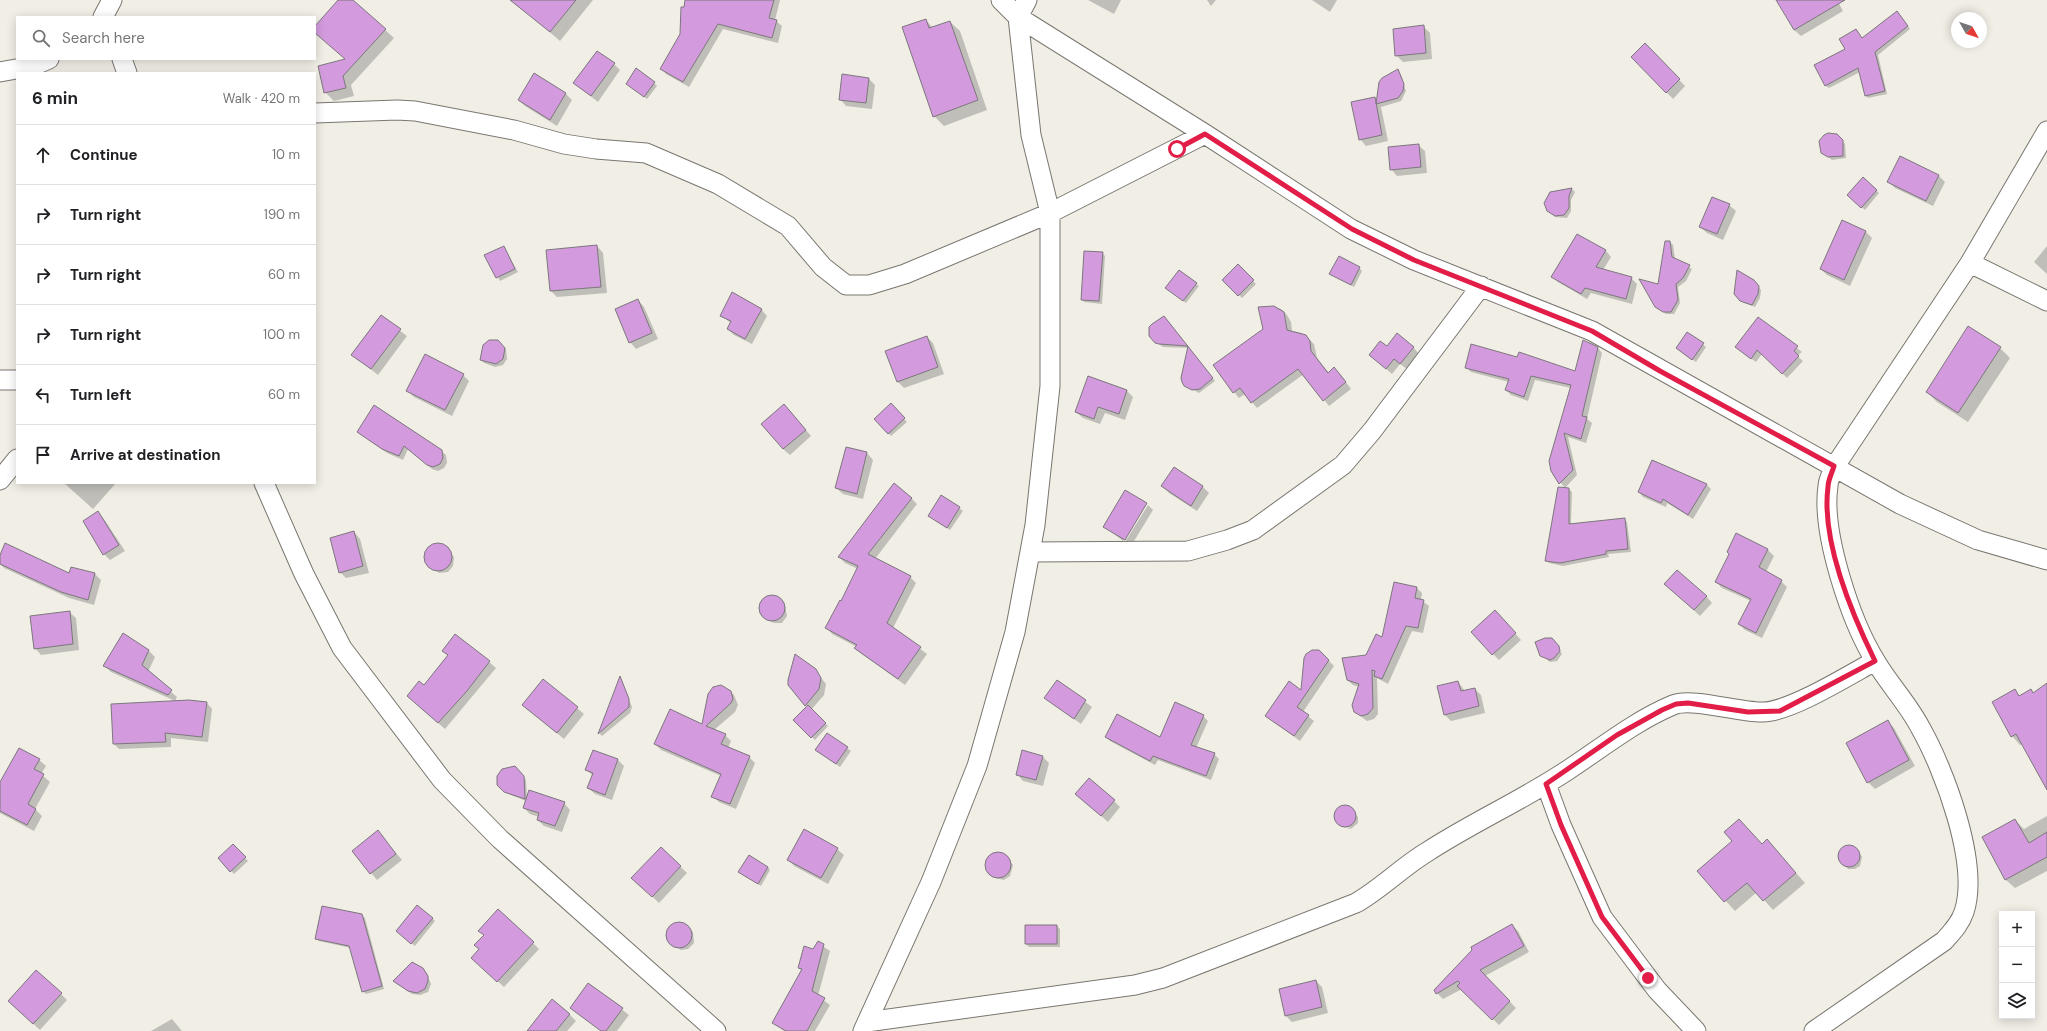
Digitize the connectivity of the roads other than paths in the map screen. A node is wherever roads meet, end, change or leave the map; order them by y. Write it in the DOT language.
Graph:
graph roads {
  1 [pos="112,0"];
  2 [pos="116,0"];
  3 [pos="1001,0"];
  4 [pos="1027,0"];
  5 [pos="104,16"];
  6 [pos="114,16"];
  7 [pos="1018,17"];
  8 [pos="47,60"];
  9 [pos="122,60"];
  10 [pos="0,72"];
  11 [pos="127,72"];
  12 [pos="316,113"];
  13 [pos="2047,131"];
  14 [pos="1205,134"];
  15 [pos="1050,213"];
  16 [pos="1970,263"];
  17 [pos="1481,286"];
  18 [pos="2047,301"];
  19 [pos="0,380"];
  20 [pos="16,380"];
  21 [pos="16,460"];
  22 [pos="1834,466"];
  23 [pos="0,480"];
  24 [pos="264,484"];
  25 [pos="1030,552"];
  26 [pos="2047,560"];
  27 [pos="1875,661"];
  28 [pos="1546,784"];
  29 [pos="865,1026"];
  30 [pos="716,1031"];
  31 [pos="1696,1031"];
  32 [pos="1814,1031"];
  1 -- 5 [label="street"];
  2 -- 6 [label="street"];
  3 -- 7 [label="street"];
  4 -- 7 [label="street"];
  7 -- 14 [label="street"];
  7 -- 15 [label="street"];
  8 -- 10 [label="street"];
  9 -- 11 [label="street"];
  12 -- 15 [label="street"];
  13 -- 16 [label="street"];
  14 -- 15 [label="street"];
  14 -- 17 [label="street"];
  15 -- 25 [label="street"];
  16 -- 18 [label="street"];
  16 -- 22 [label="street"];
  17 -- 22 [label="street"];
  17 -- 25 [label="street"];
  19 -- 20 [label="street"];
  21 -- 23 [label="street"];
  22 -- 26 [label="street"];
  22 -- 27 [label="street"];
  24 -- 30 [label="street"];
  25 -- 29 [label="street"];
  27 -- 28 [label="street"];
  27 -- 32 [label="street"];
  28 -- 29 [label="street"];
  28 -- 31 [label="street"];
}
